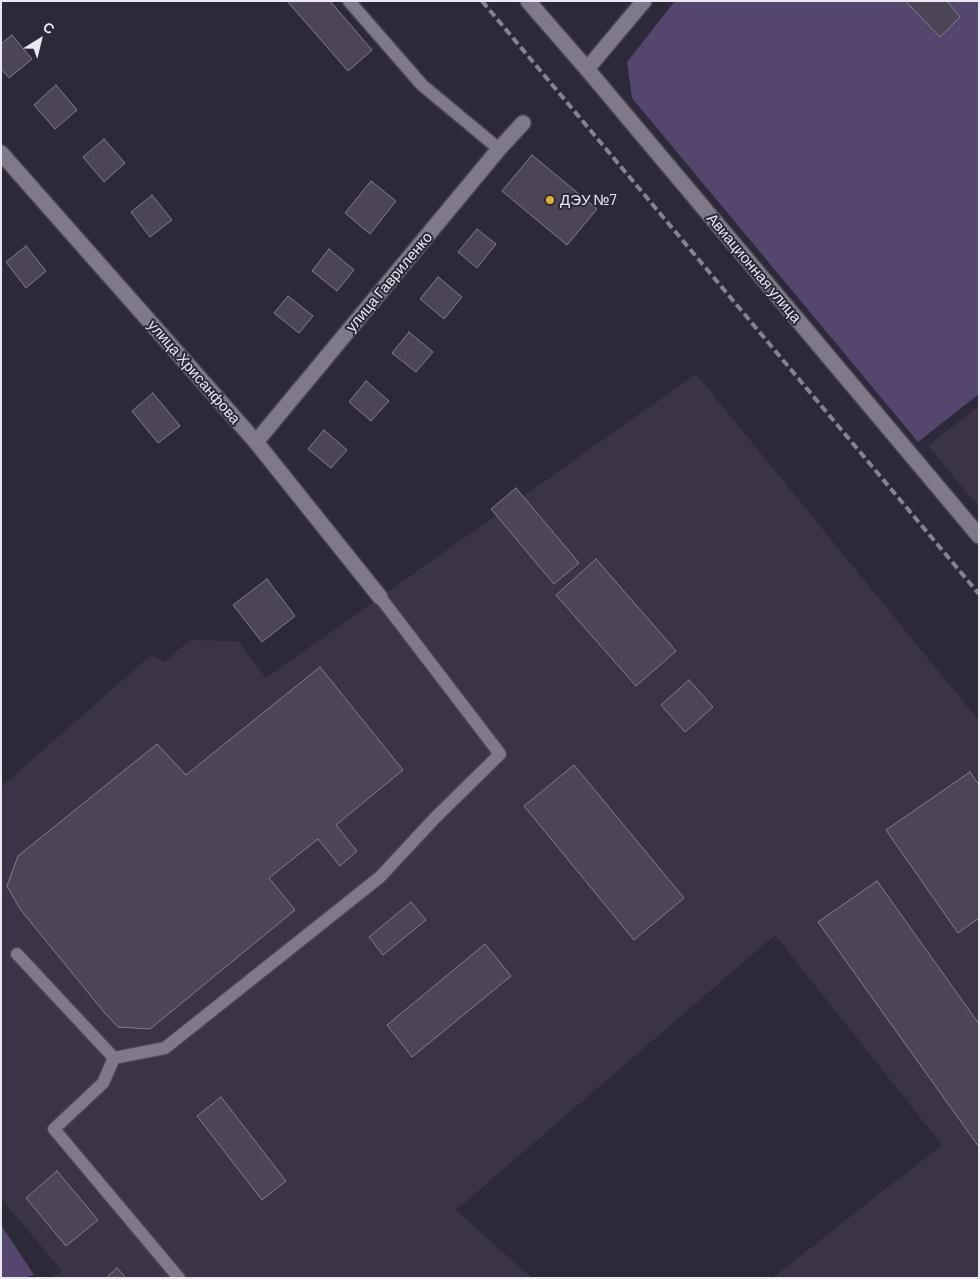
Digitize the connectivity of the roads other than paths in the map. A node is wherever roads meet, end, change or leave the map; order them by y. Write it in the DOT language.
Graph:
graph roads {
  1 [pos="349,1"];
  2 [pos="528,1"];
  3 [pos="644,1"];
  4 [pos="587,69"];
  5 [pos="523,123"];
  6 [pos="499,149"];
  7 [pos="1,153"];
  8 [pos="256,442"];
  9 [pos="979,536"];
  10 [pos="380,597"];
  11 [pos="17,954"];
  12 [pos="114,1058"];
  13 [pos="179,1278"];
  1 -- 6 [label="lane"];
  2 -- 4 [label="street, Авиационная улица"];
  3 -- 4 [label="street"];
  4 -- 9 [label="street, Авиационная улица"];
  5 -- 6 [label="street, улица Гавриленко"];
  6 -- 8 [label="street, улица Гавриленко"];
  7 -- 8 [label="street, улица Хрисанфова"];
  8 -- 10 [label="street, улица Хрисанфова"];
  10 -- 12 [label="lane"];
  11 -- 12 [label="lane"];
  12 -- 13 [label="lane"];
}
